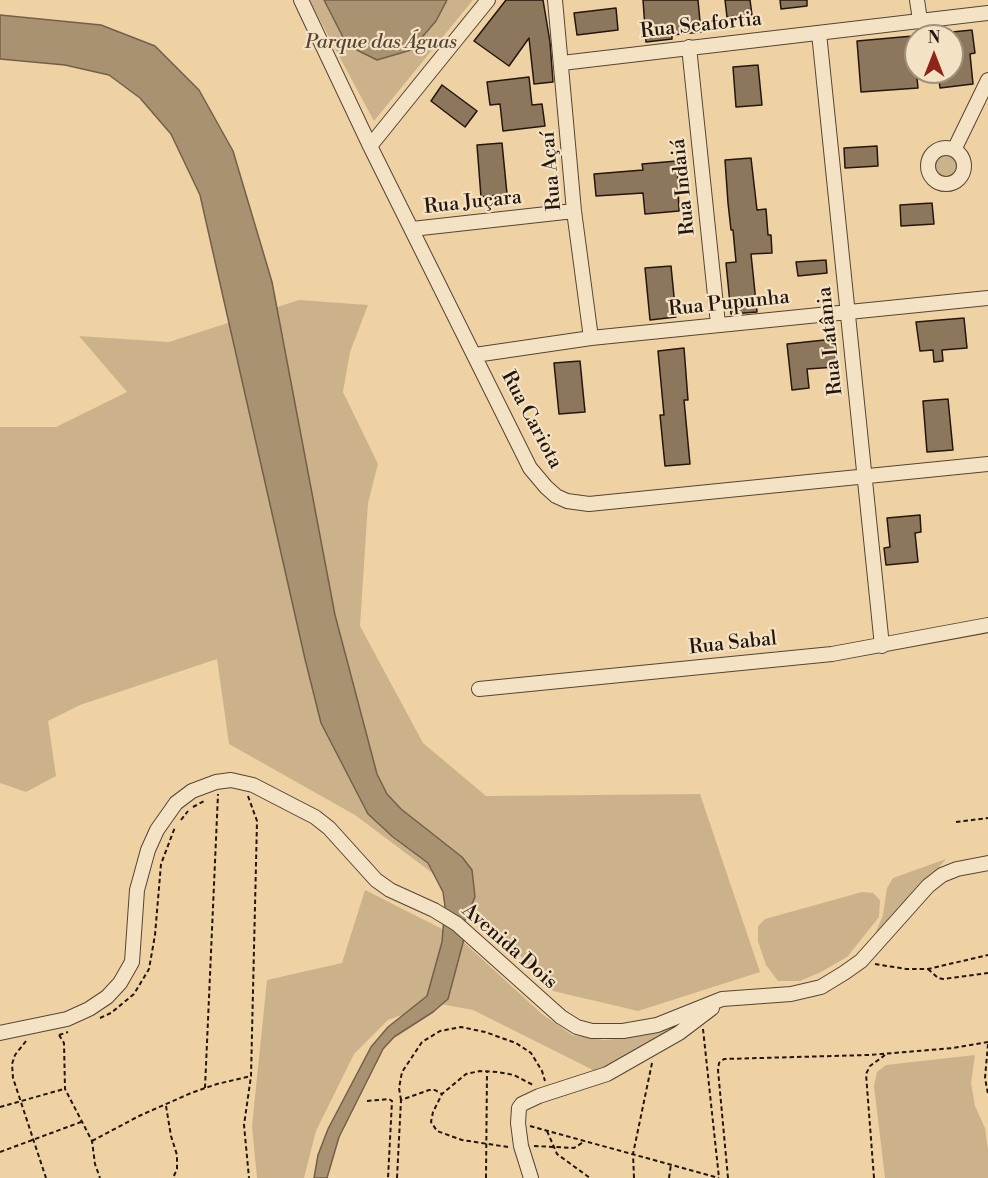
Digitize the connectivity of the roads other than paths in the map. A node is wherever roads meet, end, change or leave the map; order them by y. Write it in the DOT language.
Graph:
graph roads {
  1 [pos="301,0"];
  2 [pos="488,0"];
  3 [pos="555,0"];
  4 [pos="918,0"];
  5 [pos="988,13"];
  6 [pos="920,20"];
  7 [pos="819,33"];
  8 [pos="690,47"];
  9 [pos="562,63"];
  10 [pos="988,80"];
  11 [pos="370,146"];
  12 [pos="954,150"];
  13 [pos="574,211"];
  14 [pos="412,229"];
  15 [pos="988,297"];
  16 [pos="848,312"];
  17 [pos="718,324"];
  18 [pos="591,338"];
  19 [pos="475,355"];
  20 [pos="988,464"];
  21 [pos="864,475"];
  22 [pos="988,625"];
  23 [pos="882,646"];
  24 [pos="479,689"];
  25 [pos="988,863"];
  26 [pos="721,999"];
  27 [pos="0,1033"];
  28 [pos="531,1178"];
  1 -- 11 [label="street, Rua Cariota"];
  2 -- 11 [label="street"];
  3 -- 9 [label="street, Rua Açaí"];
  4 -- 6 [label="street"];
  5 -- 6 [label="street, Rua Seafortia"];
  6 -- 7 [label="street, Rua Seafortia"];
  7 -- 8 [label="street, Rua Seafortia"];
  7 -- 16 [label="street, Rua Latânia"];
  8 -- 9 [label="street, Rua Seafortia"];
  8 -- 17 [label="street, Rua Indaiá"];
  9 -- 13 [label="street, Rua Açaí"];
  10 -- 12 [label="street"];
  11 -- 14 [label="street, Rua Cariota"];
  13 -- 14 [label="street, Rua Juçara"];
  13 -- 18 [label="street, Rua Açaí"];
  14 -- 19 [label="street, Rua Cariota"];
  15 -- 16 [label="street, Rua Pupunha"];
  16 -- 17 [label="street, Rua Pupunha"];
  16 -- 21 [label="street, Rua Latânia"];
  17 -- 18 [label="street, Rua Pupunha"];
  18 -- 19 [label="street, Rua Pupunha"];
  19 -- 21 [label="street, Rua Cariota"];
  20 -- 21 [label="street, Rua Cariota"];
  21 -- 23 [label="street, Rua Latânia"];
  22 -- 23 [label="street, Rua Sabal"];
  23 -- 24 [label="street, Rua Sabal"];
  25 -- 26 [label="street, Avenida Dois"];
  26 -- 27 [label="street, Avenida Dois"];
  26 -- 28 [label="street"];
}
